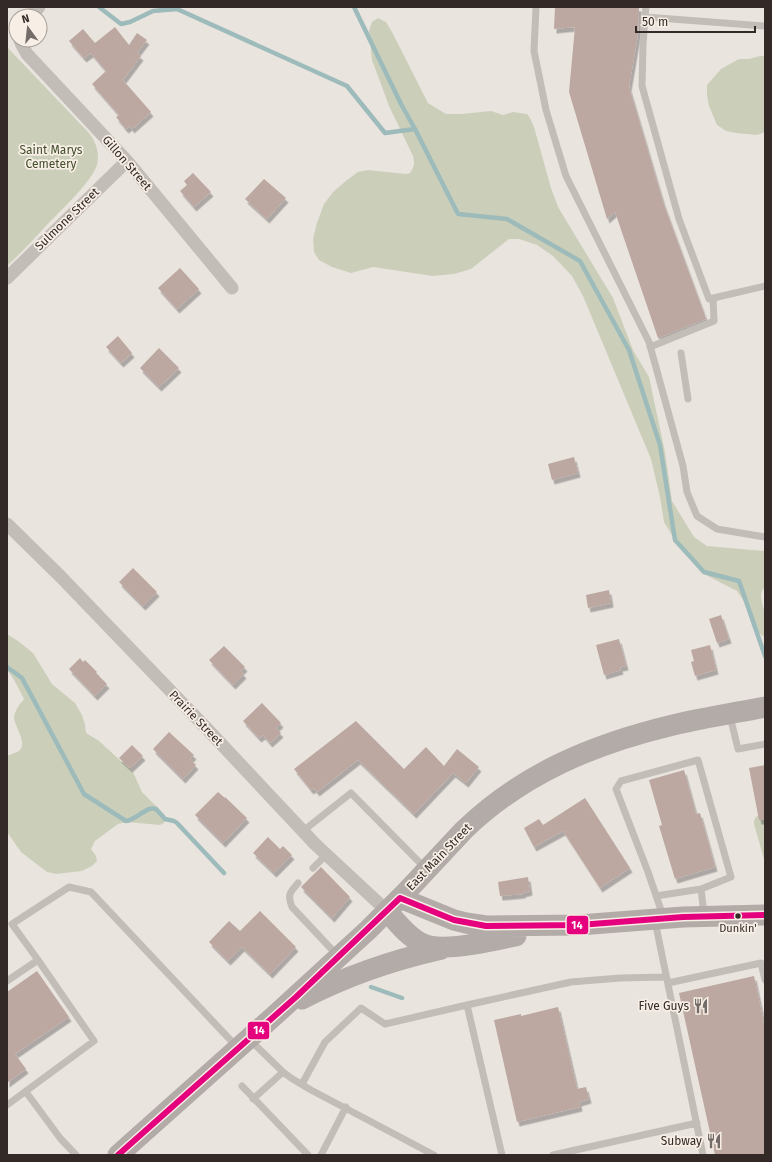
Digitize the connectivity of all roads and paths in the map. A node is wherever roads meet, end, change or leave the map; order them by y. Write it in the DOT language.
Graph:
graph roads {
  1 [pos="536,7"];
  2 [pos="646,7"];
  3 [pos="645,17"];
  4 [pos="765,26"];
  5 [pos="24,48"];
  6 [pos="127,161"];
  7 [pos="7,278"];
  8 [pos="765,286"];
  9 [pos="232,288"];
  10 [pos="713,298"];
  11 [pos="650,347"];
  12 [pos="681,353"];
  13 [pos="688,399"];
  14 [pos="7,524"];
  15 [pos="765,537"];
  16 [pos="765,707"];
  17 [pos="729,714"];
  18 [pos="765,744"];
  19 [pos="303,831"];
  20 [pos="326,855"];
  21 [pos="313,868"];
  22 [pos="427,870"];
  23 [pos="298,882"];
  24 [pos="701,889"];
  25 [pos="656,896"];
  26 [pos="393,905"];
  27 [pos="765,915"];
  28 [pos="704,916"];
  29 [pos="659,919"];
  30 [pos="579,925"];
  31 [pos="458,946"];
  32 [pos="339,956"];
  33 [pos="38,960"];
  34 [pos="667,980"];
  35 [pos="765,980"];
  36 [pos="7,981"];
  37 [pos="467,1005"];
  38 [pos="274,1016"];
  39 [pos="243,1043"];
  40 [pos="282,1072"];
  41 [pos="302,1084"];
  42 [pos="242,1086"];
  43 [pos="26,1092"];
  44 [pos="253,1099"];
  45 [pos="7,1105"];
  46 [pos="346,1107"];
  47 [pos="697,1123"];
  48 [pos="76,1155"];
  49 [pos="118,1155"];
  50 [pos="308,1155"];
  51 [pos="321,1155"];
  52 [pos="434,1155"];
  53 [pos="502,1155"];
  54 [pos="553,1155"];
  55 [pos="703,1155"];
  1 -- 11 [label="lane"];
  2 -- 3 [label="lane"];
  3 -- 4 [label="lane"];
  3 -- 10 [label="lane"];
  5 -- 6 [label="street, Gillon Street"];
  6 -- 7 [label="street, Sulmone Street"];
  6 -- 9 [label="street, Gillon Street"];
  8 -- 10 [label="lane"];
  10 -- 11 [label="lane"];
  11 -- 15 [label="lane"];
  12 -- 13 [label="lane"];
  14 -- 19 [label="street, Prairie Street"];
  16 -- 17 [label="main road, East Main Street"];
  17 -- 18 [label="lane"];
  17 -- 22 [label="main road, East Main Street"];
  19 -- 20 [label="street, Prairie Street"];
  19 -- 22 [label="lane"];
  20 -- 21 [label="lane"];
  20 -- 26 [label="street, Prairie Street"];
  22 -- 26 [label="main road, East Main Street"];
  23 -- 32 [label="lane"];
  24 -- 25 [label="lane"];
  24 -- 25 [label="lane"];
  24 -- 28 [label="lane"];
  25 -- 29 [label="lane"];
  26 -- 30 [label="main road"];
  26 -- 31 [label="main road"];
  26 -- 32 [label="main road, East Main Street"];
  27 -- 28 [label="main road"];
  28 -- 29 [label="main road"];
  29 -- 30 [label="main road"];
  29 -- 34 [label="lane"];
  30 -- 31 [label="main road"];
  31 -- 38 [label="main road"];
  32 -- 38 [label="main road, East Main Street"];
  33 -- 36 [label="lane"];
  33 -- 39 [label="lane"];
  33 -- 43 [label="lane"];
  34 -- 35 [label="lane"];
  34 -- 37 [label="lane"];
  34 -- 47 [label="lane"];
  37 -- 41 [label="lane"];
  37 -- 53 [label="lane"];
  38 -- 39 [label="main road, East Main Street"];
  39 -- 40 [label="lane"];
  39 -- 49 [label="main road, East Main Street"];
  40 -- 41 [label="lane"];
  40 -- 44 [label="lane"];
  41 -- 46 [label="lane"];
  42 -- 44 [label="lane"];
  43 -- 45 [label="lane"];
  43 -- 48 [label="lane"];
  44 -- 50 [label="lane"];
  46 -- 51 [label="lane"];
  46 -- 52 [label="lane"];
  47 -- 54 [label="lane"];
  47 -- 55 [label="lane"];
}
